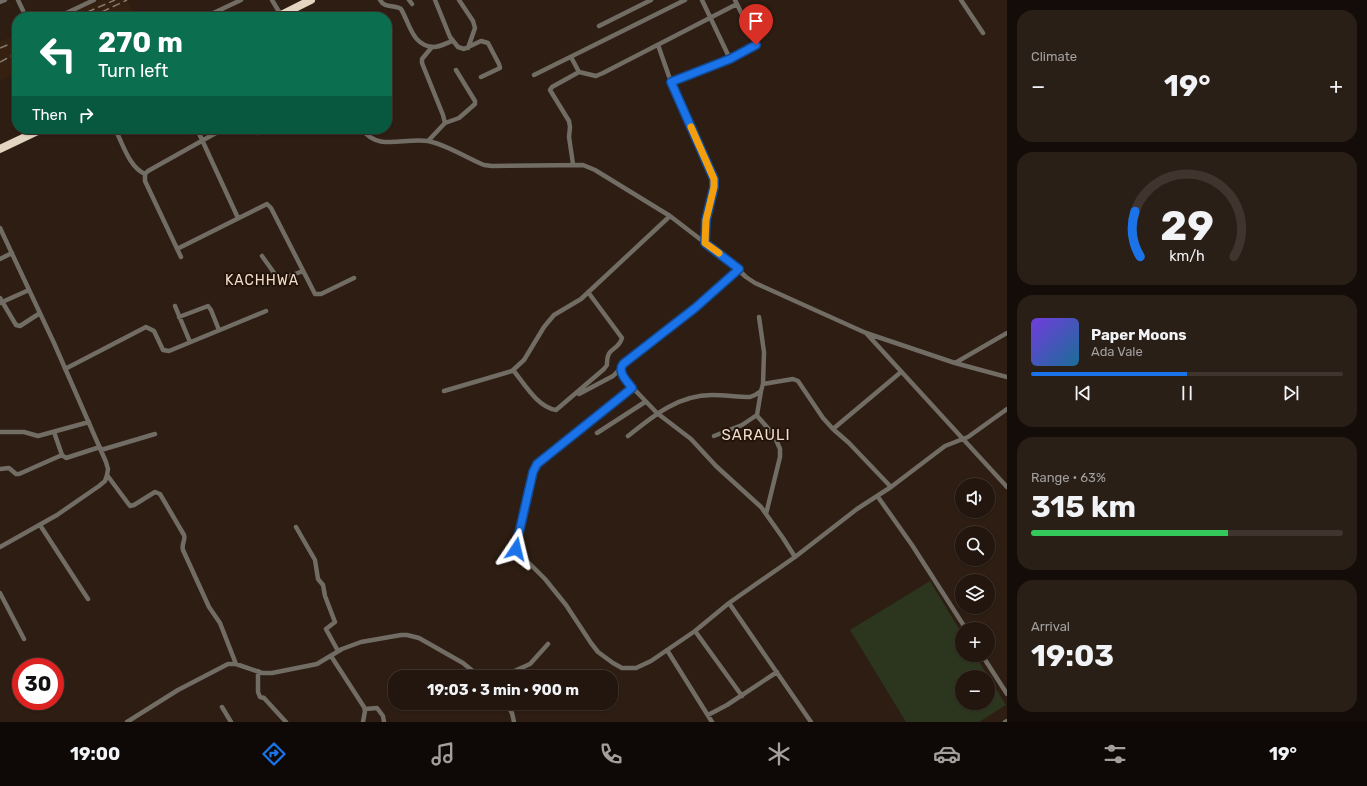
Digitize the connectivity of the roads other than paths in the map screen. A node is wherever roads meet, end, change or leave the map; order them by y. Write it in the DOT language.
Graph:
graph roads {
  1 [pos="5,0"];
  2 [pos="18,0"];
  3 [pos="94,0"];
  4 [pos="241,0"];
  5 [pos="272,0"];
  6 [pos="311,0"];
  7 [pos="380,0"];
  8 [pos="435,0"];
  9 [pos="459,0"];
  10 [pos="651,0"];
  11 [pos="684,0"];
  12 [pos="702,0"];
  13 [pos="961,0"];
  14 [pos="0,2"];
  15 [pos="736,2"];
  16 [pos="24,12"];
  17 [pos="69,12"];
  18 [pos="216,12"];
  19 [pos="277,12"];
  20 [pos="295,12"];
  21 [pos="710,18"];
  22 [pos="599,26"];
  23 [pos="983,33"];
  24 [pos="452,41"];
  25 [pos="658,45"];
  26 [pos="432,47"];
  27 [pos="468,48"];
  28 [pos="571,57"];
  29 [pos="730,59"];
  30 [pos="456,70"];
  31 [pos="579,72"];
  32 [pos="534,75"];
  33 [pos="481,77"];
  34 [pos="671,82"];
  35 [pos="445,122"];
  36 [pos="32,134"];
  37 [pos="117,134"];
  38 [pos="199,134"];
  39 [pos="213,134"];
  40 [pos="366,134"];
  41 [pos="202,140"];
  42 [pos="428,141"];
  43 [pos="0,149"];
  44 [pos="573,164"];
  45 [pos="145,174"];
  46 [pos="670,216"];
  47 [pos="238,218"];
  48 [pos="0,228"];
  49 [pos="705,243"];
  50 [pos="177,249"];
  51 [pos="12,253"];
  52 [pos="262,256"];
  53 [pos="181,257"];
  54 [pos="0,259"];
  55 [pos="739,269"];
  56 [pos="303,271"];
  57 [pos="354,278"];
  58 [pos="29,290"];
  59 [pos="588,292"];
  60 [pos="1,301"];
  61 [pos="175,306"];
  62 [pos="266,311"];
  63 [pos="40,314"];
  64 [pos="179,317"];
  65 [pos="759,317"];
  66 [pos="219,330"];
  67 [pos="866,333"];
  68 [pos="1007,333"];
  69 [pos="190,342"];
  70 [pos="955,363"];
  71 [pos="65,369"];
  72 [pos="620,369"];
  73 [pos="513,370"];
  74 [pos="901,372"];
  75 [pos="1007,377"];
  76 [pos="763,384"];
  77 [pos="632,388"];
  78 [pos="444,391"];
  79 [pos="761,392"];
  80 [pos="570,399"];
  81 [pos="645,402"];
  82 [pos="1007,409"];
  83 [pos="657,413"];
  84 [pos="757,415"];
  85 [pos="89,422"];
  86 [pos="833,429"];
  87 [pos="0,432"];
  88 [pos="54,432"];
  89 [pos="597,433"];
  90 [pos="155,434"];
  91 [pos="628,436"];
  92 [pos="714,436"];
  93 [pos="962,439"];
  94 [pos="101,449"];
  95 [pos="62,455"];
  96 [pos="0,469"];
  97 [pos="107,475"];
  98 [pos="891,487"];
  99 [pos="1007,487"];
  100 [pos="878,497"];
  101 [pos="766,514"];
  102 [pos="40,525"];
  103 [pos="296,527"];
  104 [pos="0,546"];
  105 [pos="795,557"];
  106 [pos="0,593"];
  107 [pos="88,599"];
  108 [pos="730,603"];
  109 [pos="962,622"];
  110 [pos="695,631"];
  111 [pos="24,639"];
  112 [pos="548,644"];
  113 [pos="668,650"];
  114 [pos="338,651"];
  115 [pos="331,656"];
  116 [pos="986,662"];
  117 [pos="236,664"];
  118 [pos="472,670"];
  119 [pos="517,670"];
  120 [pos="258,671"];
  121 [pos="777,672"];
  122 [pos="1007,694"];
  123 [pos="742,696"];
  124 [pos="222,707"];
  125 [pos="365,709"];
  126 [pos="510,710"];
  127 [pos="708,715"];
  128 [pos="127,722"];
  129 [pos="231,722"];
  130 [pos="286,722"];
  131 [pos="363,722"];
  132 [pos="384,722"];
  133 [pos="514,722"];
  134 [pos="712,722"];
  135 [pos="812,722"];
  1 -- 14 [label="street"];
  2 -- 16 [label="street"];
  3 -- 17 [label="street"];
  4 -- 18 [label="street"];
  5 -- 19 [label="street"];
  6 -- 20 [label="highway"];
  7 -- 26 [label="street"];
  8 -- 24 [label="street"];
  9 -- 27 [label="street"];
  10 -- 22 [label="street"];
  11 -- 28 [label="street"];
  12 -- 21 [label="street"];
  13 -- 23 [label="street"];
  15 -- 21 [label="street"];
  15 -- 29 [label="street"];
  21 -- 25 [label="street"];
  21 -- 29 [label="street"];
  24 -- 26 [label="street"];
  24 -- 27 [label="street"];
  25 -- 31 [label="street"];
  25 -- 34 [label="street"];
  26 -- 35 [label="street"];
  27 -- 33 [label="street"];
  28 -- 31 [label="street"];
  28 -- 32 [label="street"];
  29 -- 34 [label="street"];
  30 -- 35 [label="street"];
  31 -- 44 [label="street"];
  34 -- 49 [label="street"];
  35 -- 42 [label="street"];
  36 -- 43 [label="highway"];
  37 -- 45 [label="street"];
  38 -- 41 [label="street"];
  39 -- 41 [label="street"];
  40 -- 42 [label="street"];
  41 -- 45 [label="street"];
  41 -- 47 [label="street"];
  42 -- 44 [label="street"];
  44 -- 46 [label="street"];
  45 -- 50 [label="street"];
  46 -- 49 [label="street"];
  46 -- 59 [label="street"];
  47 -- 50 [label="street"];
  47 -- 56 [label="street"];
  48 -- 51 [label="street"];
  49 -- 55 [label="street"];
  50 -- 53 [label="street"];
  51 -- 54 [label="street"];
  51 -- 58 [label="street"];
  52 -- 56 [label="street"];
  55 -- 67 [label="street"];
  55 -- 72 [label="street"];
  56 -- 57 [label="street"];
  58 -- 60 [label="street"];
  58 -- 63 [label="street"];
  59 -- 73 [label="street"];
  59 -- 80 [label="street"];
  60 -- 63 [label="street"];
  61 -- 64 [label="street"];
  62 -- 66 [label="street"];
  63 -- 71 [label="street"];
  64 -- 66 [label="street"];
  64 -- 69 [label="street"];
  65 -- 76 [label="street"];
  66 -- 69 [label="street"];
  67 -- 70 [label="street"];
  67 -- 74 [label="street"];
  68 -- 70 [label="street"];
  69 -- 71 [label="street"];
  70 -- 75 [label="street"];
  71 -- 85 [label="street"];
  72 -- 77 [label="street"];
  72 -- 80 [label="street"];
  73 -- 78 [label="street"];
  73 -- 80 [label="street"];
  74 -- 86 [label="street"];
  74 -- 93 [label="street"];
  76 -- 79 [label="street"];
  76 -- 86 [label="street"];
  77 -- 81 [label="street"];
  77 -- 113 [label="street"];
  79 -- 83 [label="street"];
  79 -- 84 [label="street"];
  81 -- 83 [label="street"];
  81 -- 89 [label="street"];
  82 -- 93 [label="street"];
  83 -- 91 [label="street"];
  83 -- 101 [label="street"];
  84 -- 92 [label="street"];
  84 -- 101 [label="street"];
  85 -- 88 [label="street"];
  85 -- 94 [label="street"];
  86 -- 98 [label="street"];
  87 -- 88 [label="street"];
  88 -- 95 [label="street"];
  90 -- 94 [label="street"];
  93 -- 98 [label="street"];
  93 -- 99 [label="street"];
  94 -- 95 [label="street"];
  94 -- 97 [label="street"];
  95 -- 96 [label="street"];
  97 -- 102 [label="street"];
  97 -- 117 [label="street"];
  98 -- 100 [label="street"];
  100 -- 105 [label="street"];
  100 -- 109 [label="street"];
  101 -- 105 [label="street"];
  102 -- 104 [label="street"];
  102 -- 107 [label="street"];
  103 -- 114 [label="street"];
  105 -- 108 [label="street"];
  106 -- 111 [label="street"];
  108 -- 110 [label="street"];
  108 -- 121 [label="street"];
  110 -- 113 [label="street"];
  110 -- 123 [label="street"];
  112 -- 119 [label="street"];
  113 -- 127 [label="street"];
  114 -- 115 [label="street"];
  114 -- 118 [label="street"];
  115 -- 120 [label="street"];
  115 -- 125 [label="street"];
  116 -- 122 [label="street"];
  117 -- 120 [label="street"];
  117 -- 128 [label="street"];
  120 -- 130 [label="street"];
  121 -- 123 [label="street"];
  121 -- 135 [label="street"];
  123 -- 127 [label="street"];
  124 -- 129 [label="street"];
  125 -- 131 [label="street"];
  125 -- 132 [label="street"];
  126 -- 133 [label="street"];
  127 -- 134 [label="street"];
}
